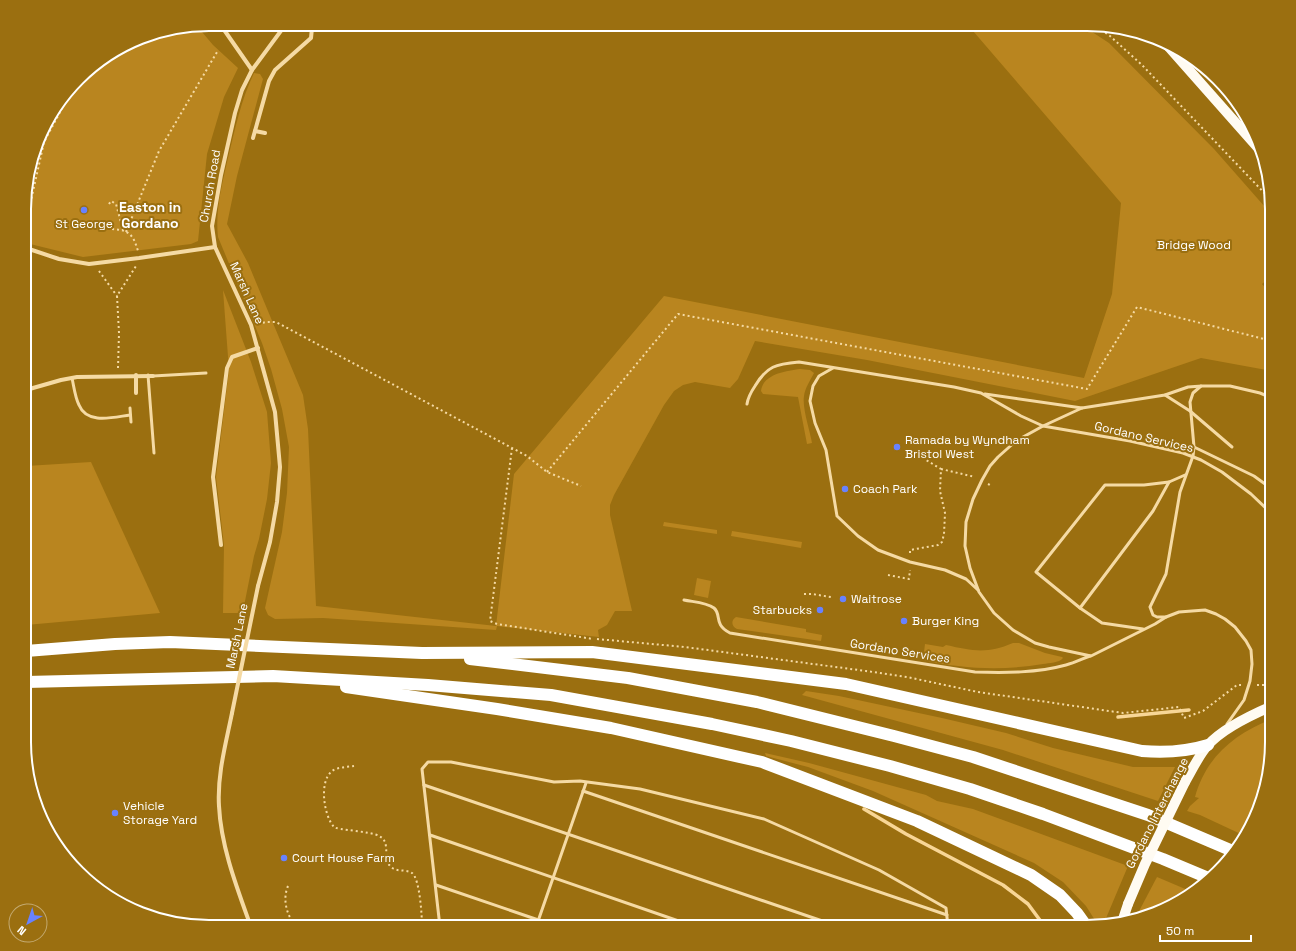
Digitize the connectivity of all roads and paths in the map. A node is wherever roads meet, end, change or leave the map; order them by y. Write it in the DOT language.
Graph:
graph roads {
  1 [pos="225,31"];
  2 [pos="281,31"];
  3 [pos="312,31"];
  4 [pos="1104,32"];
  5 [pos="217,52"];
  6 [pos="1176,55"];
  7 [pos="252,70"];
  8 [pos="60,112"];
  9 [pos="256,131"];
  10 [pos="265,133"];
  11 [pos="47,136"];
  12 [pos="253,138"];
  13 [pos="1250,139"];
  14 [pos="43,145"];
  15 [pos="1264,193"];
  16 [pos="31,200"];
  17 [pos="109,204"];
  18 [pos="112,229"];
  19 [pos="123,230"];
  20 [pos="126,232"];
  21 [pos="214,247"];
  22 [pos="31,250"];
  23 [pos="139,258"];
  24 [pos="94,263"];
  25 [pos="117,296"];
  26 [pos="251,325"];
  27 [pos="1265,339"];
  28 [pos="258,348"];
  29 [pos="833,368"];
  30 [pos="206,373"];
  31 [pos="118,375"];
  32 [pos="136,376"];
  33 [pos="150,376"];
  34 [pos="72,378"];
  35 [pos="1202,386"];
  36 [pos="31,389"];
  37 [pos="136,393"];
  38 [pos="981,393"];
  39 [pos="1165,395"];
  40 [pos="1265,395"];
  41 [pos="747,404"];
  42 [pos="130,408"];
  43 [pos="1082,408"];
  44 [pos="1190,411"];
  45 [pos="130,415"];
  46 [pos="131,422"];
  47 [pos="1043,426"];
  48 [pos="1194,447"];
  49 [pos="1232,447"];
  50 [pos="512,448"];
  51 [pos="154,453"];
  52 [pos="1193,456"];
  53 [pos="926,460"];
  54 [pos="941,469"];
  55 [pos="547,472"];
  56 [pos="1186,475"];
  57 [pos="982,480"];
  58 [pos="1170,482"];
  59 [pos="1265,484"];
  60 [pos="581,486"];
  61 [pos="992,486"];
  62 [pos="1265,507"];
  63 [pos="221,545"];
  64 [pos="910,562"];
  65 [pos="888,575"];
  66 [pos="979,592"];
  67 [pos="804,594"];
  68 [pos="831,597"];
  69 [pos="684,600"];
  70 [pos="1080,608"];
  71 [pos="1166,617"];
  72 [pos="1143,630"];
  73 [pos="31,651"];
  74 [pos="422,652"];
  75 [pos="1091,656"];
  76 [pos="273,676"];
  77 [pos="31,682"];
  78 [pos="1265,685"];
  79 [pos="1249,686"];
  80 [pos="1265,710"];
  81 [pos="1220,735"];
  82 [pos="1208,745"];
  83 [pos="354,766"];
  84 [pos="586,783"];
  85 [pos="424,785"];
  86 [pos="583,791"];
  87 [pos="568,834"];
  88 [pos="430,835"];
  89 [pos="1229,849"];
  90 [pos="1204,876"];
  91 [pos="553,878"];
  92 [pos="436,885"];
  93 [pos="288,886"];
  94 [pos="947,915"];
  95 [pos="1124,916"];
  96 [pos="538,919"];
  97 [pos="249,920"];
  98 [pos="291,920"];
  99 [pos="421,920"];
  100 [pos="439,920"];
  101 [pos="676,920"];
  102 [pos="820,920"];
  103 [pos="947,920"];
  104 [pos="1082,920"];
  1 -- 7 [label="street"];
  2 -- 7 [label="street, Church Road"];
  3 -- 9 [label="street"];
  4 -- 15 [label="path"];
  5 -- 20 [label="path"];
  6 -- 13 [label="main road"];
  7 -- 21 [label="street, Church Road"];
  8 -- 11 [label="path"];
  9 -- 10 [label="street"];
  9 -- 12 [label="street"];
  14 -- 16 [label="path"];
  17 -- 19 [label="path"];
  18 -- 19 [label="path"];
  19 -- 20 [label="path"];
  20 -- 23 [label="path"];
  21 -- 23 [label="street"];
  21 -- 26 [label="street, Marsh Lane"];
  22 -- 24 [label="street"];
  23 -- 24 [label="street"];
  23 -- 25 [label="path"];
  24 -- 25 [label="path"];
  25 -- 31 [label="path"];
  26 -- 28 [label="street, Marsh Lane"];
  26 -- 50 [label="path"];
  27 -- 55 [label="path"];
  28 -- 63 [label="street"];
  28 -- 97 [label="street, Marsh Lane, bridge"];
  29 -- 38 [label="lane, Gordano Services"];
  29 -- 41 [label="lane, Gordano Services"];
  29 -- 64 [label="lane"];
  30 -- 33 [label="lane"];
  31 -- 32 [label="street"];
  31 -- 34 [label="street"];
  32 -- 33 [label="street"];
  32 -- 37 [label="street"];
  33 -- 51 [label="lane"];
  34 -- 36 [label="street"];
  34 -- 45 [label="lane"];
  35 -- 39 [label="lane, Gordano Services"];
  35 -- 40 [label="lane, Gordano Services"];
  35 -- 44 [label="lane"];
  38 -- 43 [label="lane"];
  38 -- 47 [label="lane, Gordano Services"];
  39 -- 43 [label="lane, Gordano Services"];
  39 -- 44 [label="lane"];
  42 -- 45 [label="lane"];
  43 -- 47 [label="lane, Gordano Services"];
  44 -- 48 [label="lane"];
  44 -- 49 [label="lane"];
  45 -- 46 [label="lane"];
  47 -- 52 [label="lane, Gordano Services"];
  47 -- 57 [label="lane, Gordano Services"];
  48 -- 52 [label="lane"];
  48 -- 59 [label="lane"];
  50 -- 55 [label="path"];
  50 -- 79 [label="path"];
  52 -- 56 [label="lane"];
  52 -- 62 [label="lane, Gordano Services"];
  53 -- 54 [label="path"];
  54 -- 57 [label="path"];
  54 -- 64 [label="path"];
  55 -- 60 [label="path"];
  56 -- 58 [label="lane"];
  56 -- 71 [label="lane"];
  57 -- 61 [label="path"];
  57 -- 66 [label="lane, Gordano Services"];
  58 -- 70 [label="lane"];
  58 -- 70 [label="lane"];
  64 -- 65 [label="path"];
  64 -- 66 [label="lane"];
  66 -- 75 [label="lane, Gordano Services"];
  67 -- 68 [label="path"];
  69 -- 75 [label="lane, Gordano Services"];
  70 -- 72 [label="lane"];
  71 -- 72 [label="lane, Gordano Services"];
  71 -- 79 [label="lane, Gordano Services"];
  72 -- 75 [label="lane, Gordano Services"];
  73 -- 74 [label="highway"];
  74 -- 82 [label="highway"];
  74 -- 89 [label="highway"];
  76 -- 77 [label="highway"];
  76 -- 90 [label="highway"];
  76 -- 104 [label="highway"];
  78 -- 79 [label="path"];
  79 -- 81 [label="lane, Gordano Services"];
  80 -- 81 [label="main road, Gordano Interchange"];
  81 -- 82 [label="main road, Gordano Interchange"];
  82 -- 95 [label="main road, Gordano Interchange, bridge"];
  83 -- 99 [label="path"];
  84 -- 85 [label="lane"];
  84 -- 86 [label="lane"];
  84 -- 94 [label="lane"];
  85 -- 87 [label="lane"];
  85 -- 88 [label="lane"];
  86 -- 87 [label="lane"];
  86 -- 94 [label="lane"];
  87 -- 91 [label="lane"];
  87 -- 102 [label="lane"];
  88 -- 91 [label="lane"];
  88 -- 92 [label="lane"];
  91 -- 96 [label="lane"];
  91 -- 101 [label="lane"];
  92 -- 96 [label="lane"];
  92 -- 100 [label="lane"];
  93 -- 98 [label="path"];
  94 -- 103 [label="lane"];
}
